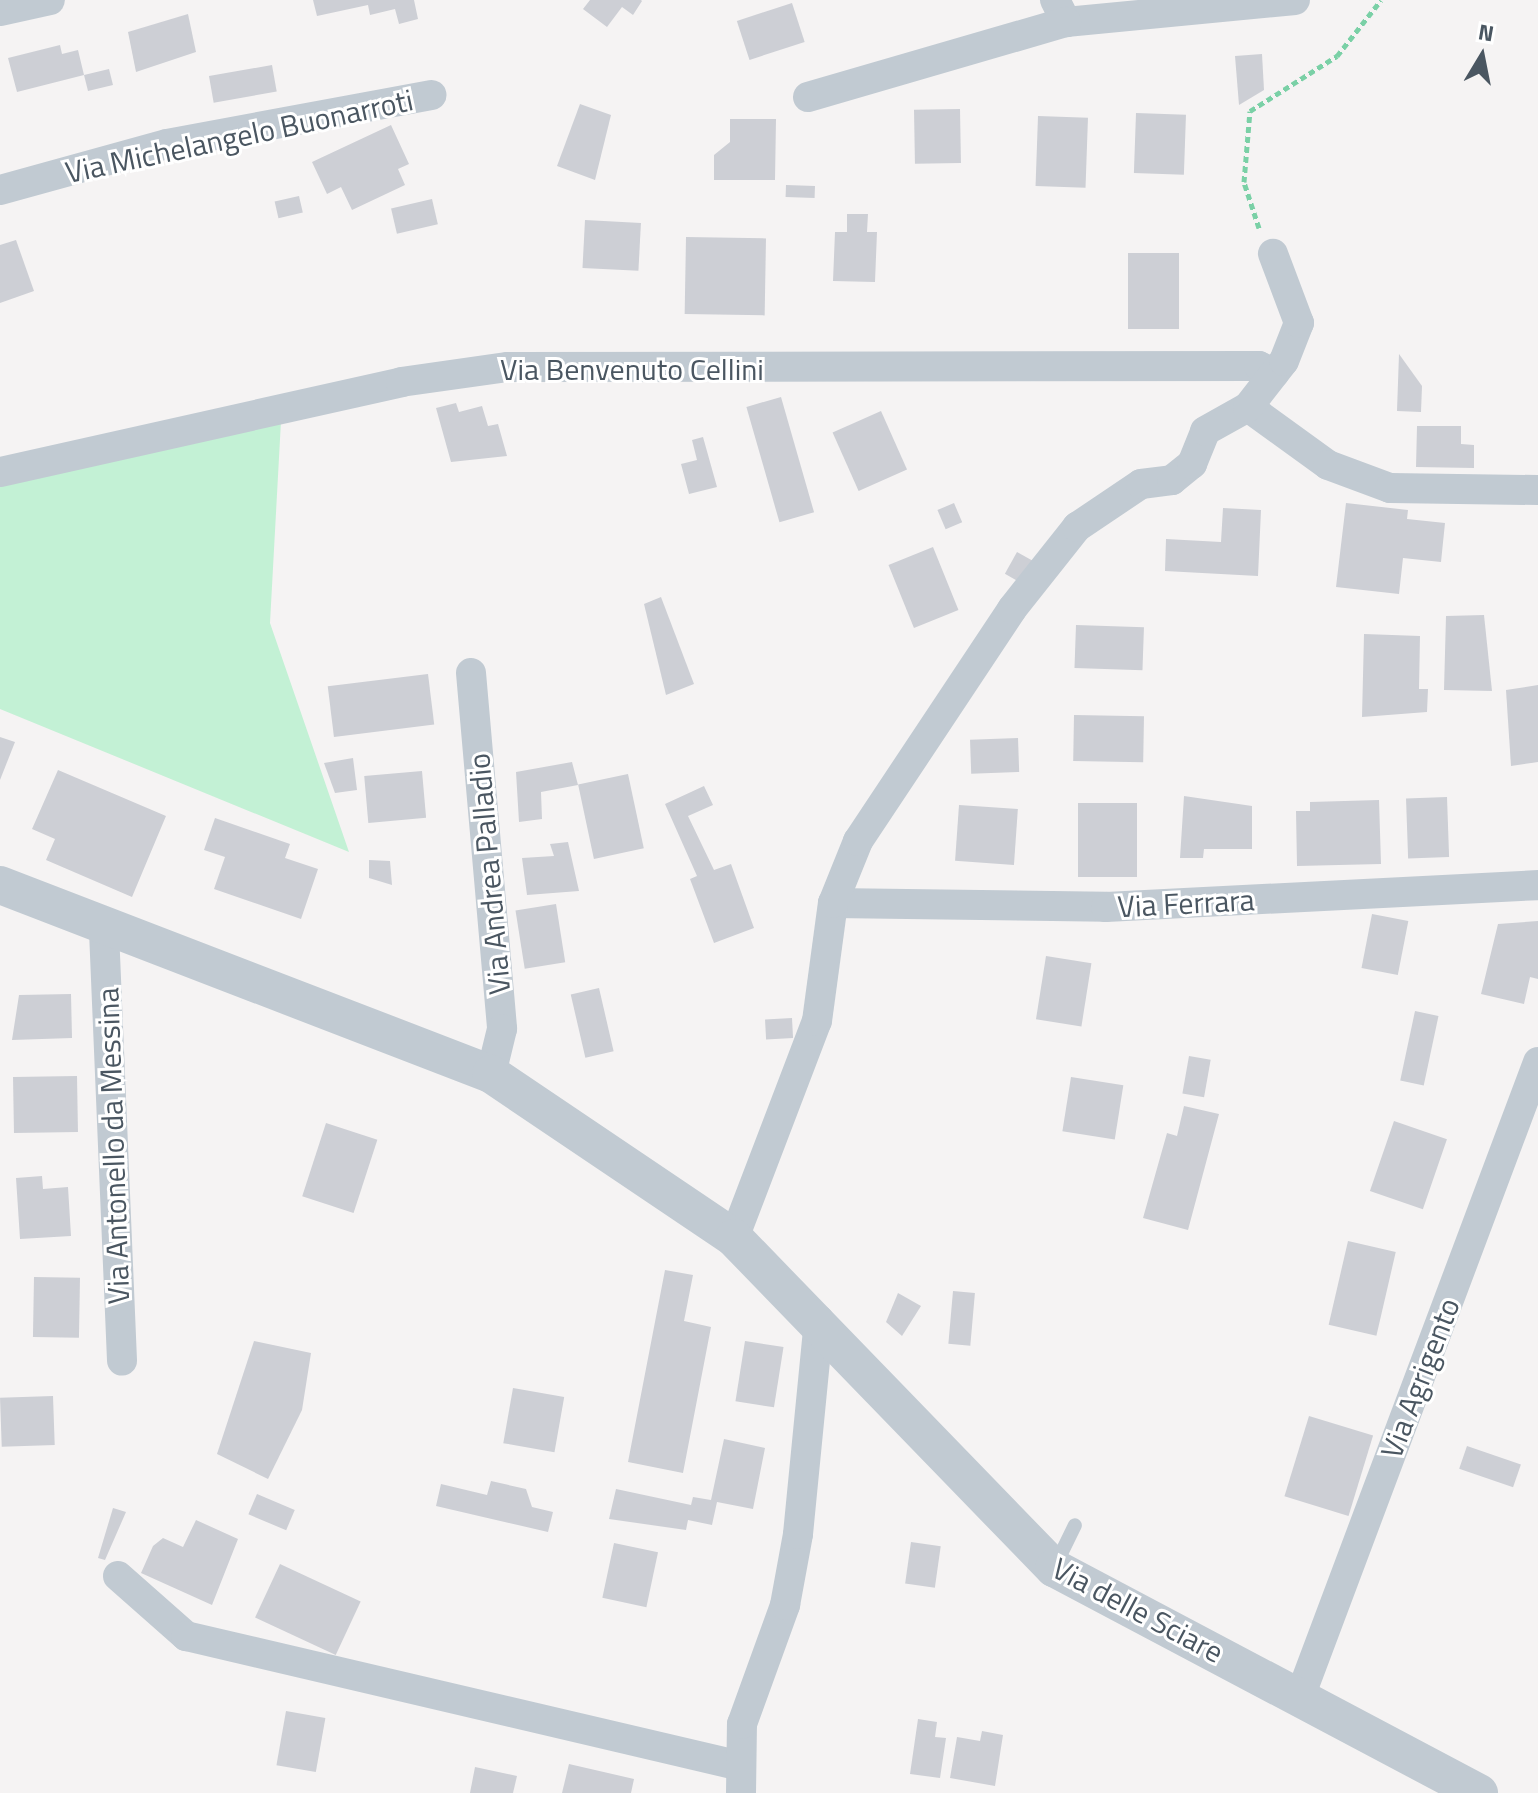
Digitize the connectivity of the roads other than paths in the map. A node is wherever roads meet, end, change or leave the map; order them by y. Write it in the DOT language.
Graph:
graph roads {
  1 [pos="50,0"];
  2 [pos="1295,0"];
  3 [pos="0,11"];
  4 [pos="1060,11"];
  5 [pos="432,95"];
  6 [pos="808,97"];
  7 [pos="0,190"];
  8 [pos="1273,254"];
  9 [pos="1274,373"];
  10 [pos="1248,407"];
  11 [pos="0,472"];
  12 [pos="1538,490"];
  13 [pos="471,673"];
  14 [pos="0,885"];
  15 [pos="1538,885"];
  16 [pos="833,903"];
  17 [pos="104,931"];
  18 [pos="1538,1062"];
  19 [pos="491,1074"];
  20 [pos="734,1238"];
  21 [pos="819,1320"];
  22 [pos="122,1361"];
  23 [pos="1075,1525"];
  24 [pos="1054,1568"];
  25 [pos="118,1576"];
  26 [pos="1301,1694"];
  27 [pos="739,1779"];
  28 [pos="1479,1793"];
  1 -- 3 [label="street"];
  2 -- 4 [label="street"];
  4 -- 6 [label="street"];
  5 -- 7 [label="street, Via Michelangelo Buonarroti"];
  8 -- 9 [label="street"];
  9 -- 10 [label="street"];
  9 -- 11 [label="street, Via Benvenuto Cellini"];
  10 -- 12 [label="street"];
  10 -- 16 [label="street"];
  13 -- 19 [label="street, Via Andrea Palladio"];
  14 -- 17 [label="street, Via delle Sciare"];
  15 -- 16 [label="street, Via Ferrara"];
  16 -- 20 [label="street"];
  17 -- 19 [label="street, Via delle Sciare"];
  17 -- 22 [label="street, Via Antonello da Messina"];
  18 -- 26 [label="street, Via Agrigento"];
  19 -- 20 [label="street, Via delle Sciare"];
  20 -- 21 [label="street, Via delle Sciare"];
  21 -- 24 [label="street, Via delle Sciare"];
  21 -- 27 [label="street"];
  23 -- 24 [label="lane"];
  24 -- 26 [label="street, Via delle Sciare"];
  25 -- 27 [label="street"];
  26 -- 28 [label="street, Via delle Sciare"];
}
